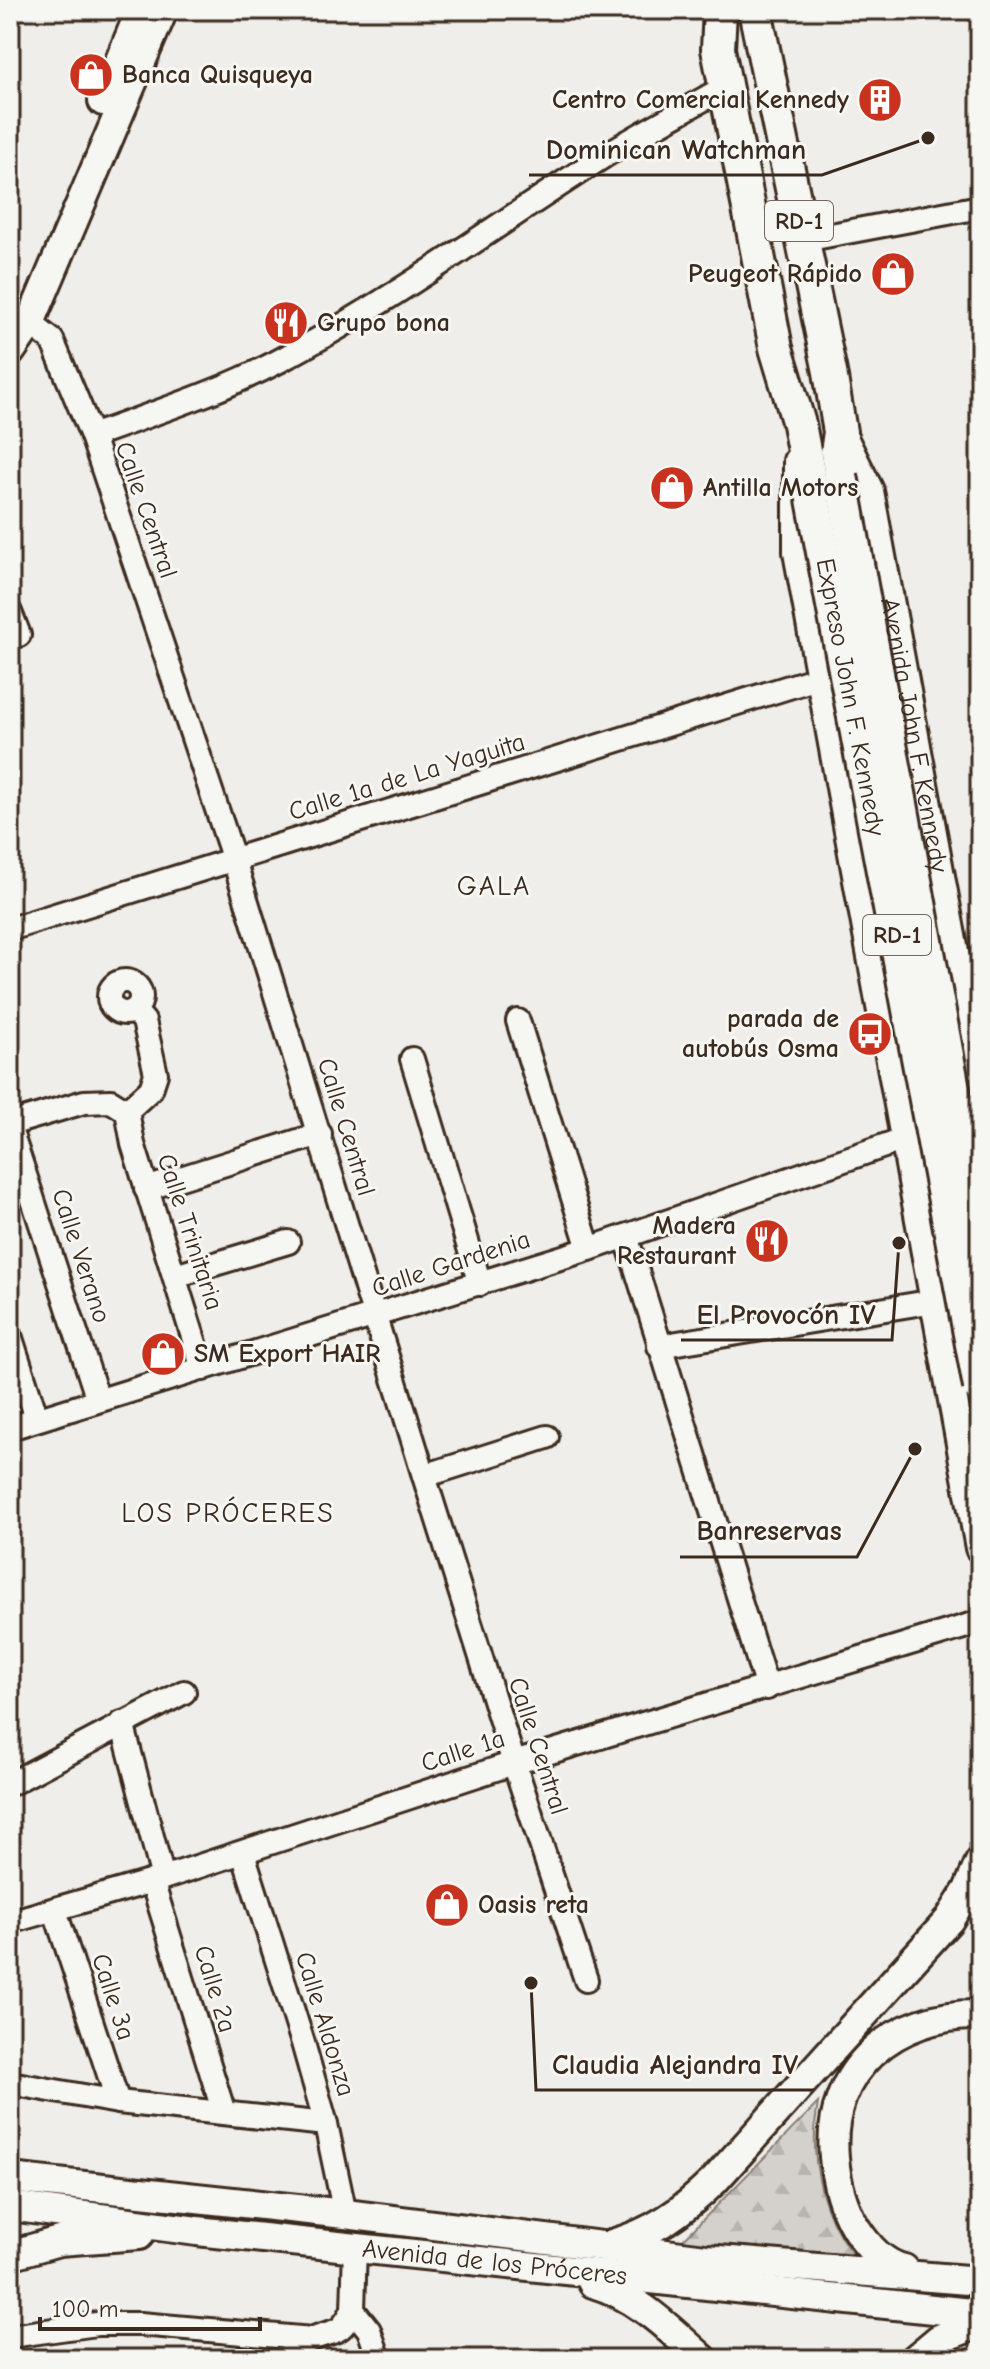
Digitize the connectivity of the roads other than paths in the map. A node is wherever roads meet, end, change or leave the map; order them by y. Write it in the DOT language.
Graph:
graph roads {
  1 [pos="141,10"];
  2 [pos="163,10"];
  3 [pos="701,10"];
  4 [pos="720,10"];
  5 [pos="755,10"];
  6 [pos="718,49"];
  7 [pos="725,87"];
  8 [pos="980,207"];
  9 [pos="804,240"];
  10 [pos="18,320"];
  11 [pos="10,352"];
  12 [pos="799,424"];
  13 [pos="840,432"];
  14 [pos="92,436"];
  15 [pos="826,480"];
  16 [pos="10,612"];
  17 [pos="19,635"];
  18 [pos="821,677"];
  19 [pos="234,860"];
  20 [pos="10,929"];
  21 [pos="135,1011"];
  22 [pos="965,1014"];
  23 [pos="518,1021"];
  24 [pos="886,1035"];
  25 [pos="412,1059"];
  26 [pos="980,1089"];
  27 [pos="127,1111"];
  28 [pos="980,1120"];
  29 [pos="10,1126"];
  30 [pos="320,1134"];
  31 [pos="904,1139"];
  32 [pos="980,1162"];
  33 [pos="146,1189"];
  34 [pos="917,1208"];
  35 [pos="626,1236"];
  36 [pos="980,1236"];
  37 [pos="288,1242"];
  38 [pos="589,1249"];
  39 [pos="175,1276"];
  40 [pos="480,1284"];
  41 [pos="935,1301"];
  42 [pos="374,1317"];
  43 [pos="10,1335"];
  44 [pos="659,1346"];
  45 [pos="203,1369"];
  46 [pos="980,1387"];
  47 [pos="98,1400"];
  48 [pos="37,1419"];
  49 [pos="10,1428"];
  50 [pos="547,1437"];
  51 [pos="424,1476"];
  52 [pos="980,1548"];
  53 [pos="980,1622"];
  54 [pos="767,1688"];
  55 [pos="184,1692"];
  56 [pos="122,1723"];
  57 [pos="514,1763"];
  58 [pos="10,1784"];
  59 [pos="243,1853"];
  60 [pos="980,1862"];
  61 [pos="157,1880"];
  62 [pos="55,1911"];
  63 [pos="10,1922"];
  64 [pos="586,1980"];
  65 [pos="980,2015"];
  66 [pos="862,2018"];
  67 [pos="885,2042"];
  68 [pos="10,2083"];
  69 [pos="118,2102"];
  70 [pos="224,2113"];
  71 [pos="326,2124"];
  72 [pos="11,2187"];
  73 [pos="345,2214"];
  74 [pos="197,2231"];
  75 [pos="602,2246"];
  76 [pos="355,2247"];
  77 [pos="10,2255"];
  78 [pos="546,2269"];
  79 [pos="936,2276"];
  80 [pos="980,2281"];
  81 [pos="353,2310"];
  82 [pos="980,2314"];
  83 [pos="980,2323"];
  84 [pos="10,2336"];
  85 [pos="312,2339"];
  86 [pos="284,2359"];
  87 [pos="379,2359"];
  88 [pos="703,2359"];
  89 [pos="915,2359"];
  1 -- 10 [label="main road"];
  2 -- 10 [label="main road"];
  3 -- 6 [label="main road, RD-1"];
  4 -- 6 [label="highway, Expreso John F. Kennedy / RD-1"];
  5 -- 9 [label="highway, Expreso John F. Kennedy / RD-1"];
  6 -- 7 [label="highway, Expreso John F. Kennedy / RD-1"];
  7 -- 12 [label="highway, Expreso John F. Kennedy / RD-1"];
  7 -- 14 [label="street"];
  8 -- 9 [label="street"];
  9 -- 13 [label="highway, Expreso John F. Kennedy / RD-1"];
  10 -- 11 [label="main road"];
  10 -- 14 [label="street, Calle Central"];
  12 -- 15 [label="highway, Expreso John F. Kennedy / RD-1"];
  12 -- 18 [label="main road"];
  13 -- 15 [label="highway, Expreso John F. Kennedy / RD-1"];
  13 -- 22 [label="main road, Avenida John F. Kennedy / RD-1"];
  14 -- 19 [label="street, Calle Central"];
  15 -- 36 [label="highway, Expreso John F. Kennedy / RD-1, bridge"];
  15 -- 46 [label="highway, Expreso John F. Kennedy / RD-1, bridge"];
  16 -- 17 [label="street"];
  18 -- 19 [label="street, Calle 1a de La Yaguita"];
  18 -- 24 [label="main road"];
  19 -- 20 [label="street, Calle 1a de La Yaguita"];
  19 -- 30 [label="street, Calle Central"];
  21 -- 27 [label="street"];
  22 -- 24 [label="main road"];
  22 -- 26 [label="main road, Avenida John F. Kennedy / RD-1"];
  23 -- 38 [label="street"];
  24 -- 31 [label="main road"];
  25 -- 40 [label="street"];
  26 -- 31 [label="main road"];
  27 -- 29 [label="street"];
  27 -- 33 [label="street, Calle Trinitaria"];
  28 -- 31 [label="main road"];
  29 -- 47 [label="street, Calle Verano"];
  30 -- 33 [label="street"];
  30 -- 42 [label="street, Calle Central"];
  31 -- 34 [label="main road"];
  31 -- 35 [label="street, Calle Gardenia"];
  32 -- 34 [label="main road"];
  33 -- 39 [label="street, Calle Trinitaria"];
  34 -- 41 [label="main road"];
  35 -- 38 [label="street, Calle Gardenia"];
  35 -- 44 [label="street"];
  37 -- 39 [label="street"];
  38 -- 40 [label="street, Calle Gardenia"];
  39 -- 45 [label="street, Calle Trinitaria"];
  40 -- 42 [label="street, Calle Gardenia"];
  41 -- 44 [label="street"];
  41 -- 52 [label="main road"];
  42 -- 45 [label="street, Calle Gardenia"];
  42 -- 51 [label="street, Calle Central"];
  43 -- 48 [label="street"];
  44 -- 54 [label="street"];
  45 -- 47 [label="street, Calle Gardenia"];
  47 -- 48 [label="street, Calle Gardenia"];
  48 -- 49 [label="street, Calle Gardenia"];
  50 -- 51 [label="street"];
  51 -- 57 [label="street, Calle Central"];
  53 -- 54 [label="street, Calle 1a"];
  54 -- 57 [label="street, Calle 1a"];
  55 -- 56 [label="street"];
  56 -- 58 [label="street"];
  56 -- 61 [label="street, Calle 2a"];
  57 -- 59 [label="street, Calle 1a"];
  57 -- 64 [label="street, Calle Central"];
  59 -- 61 [label="street, Calle 1a"];
  59 -- 71 [label="street, Calle Aldonza"];
  60 -- 66 [label="main road"];
  61 -- 62 [label="street, Calle 1a"];
  61 -- 70 [label="street, Calle 2a"];
  62 -- 63 [label="street, Calle 1a"];
  62 -- 69 [label="street, Calle 3a"];
  65 -- 67 [label="main road"];
  66 -- 67 [label="main road"];
  66 -- 75 [label="main road"];
  67 -- 79 [label="main road"];
  68 -- 69 [label="street"];
  69 -- 70 [label="street"];
  70 -- 71 [label="street"];
  71 -- 73 [label="street, Calle Aldonza"];
  72 -- 73 [label="main road, Avenida de los Próceres"];
  72 -- 74 [label="main road, Avenida de los Próceres"];
  73 -- 75 [label="main road, Avenida de los Próceres"];
  74 -- 76 [label="main road, Avenida de los Próceres"];
  74 -- 77 [label="main road"];
  75 -- 79 [label="main road, Avenida de los Próceres"];
  76 -- 78 [label="main road, Avenida de los Próceres"];
  76 -- 81 [label="street"];
  78 -- 82 [label="main road, Avenida de los Próceres"];
  78 -- 88 [label="main road"];
  79 -- 80 [label="main road, Avenida de los Próceres"];
  81 -- 85 [label="street"];
  81 -- 87 [label="street"];
  83 -- 89 [label="main road"];
  84 -- 85 [label="street"];
  85 -- 86 [label="street"];
}
